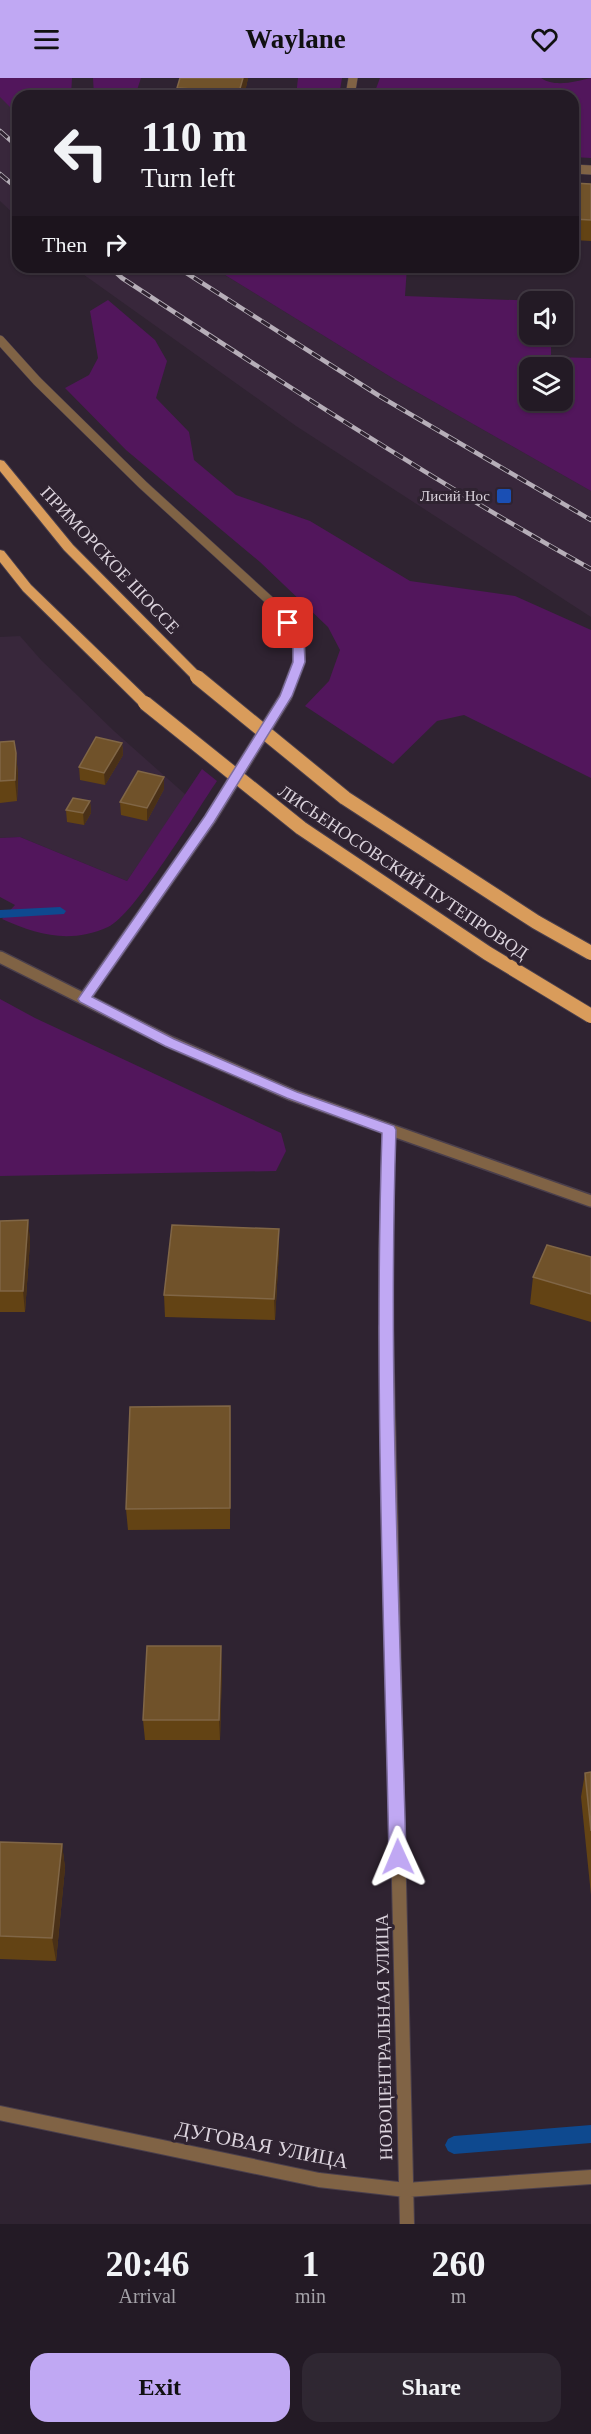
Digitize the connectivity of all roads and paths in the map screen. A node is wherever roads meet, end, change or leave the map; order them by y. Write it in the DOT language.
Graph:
graph roads {
  1 [pos="0,340"];
  2 [pos="0,463"];
  3 [pos="0,554"];
  4 [pos="197,677"];
  5 [pos="591,953"];
  6 [pos="0,957"];
  7 [pos="84,999"];
  8 [pos="591,1016"];
  9 [pos="389,1130"];
  10 [pos="591,1200"];
  11 [pos="0,2113"];
  12 [pos="591,2177"];
  13 [pos="406,2190"];
  14 [pos="406,2224"];
  1 -- 7 [label="street"];
  2 -- 4 [label="main road, ПРИМОРСКОЕ ШОССЕ"];
  3 -- 8 [label="main road, ЛИСЬЕНОСОВСКИЙ ПУТЕПРОВОД, bridge"];
  4 -- 5 [label="main road, ЛИСЬЕНОСОВСКИЙ ПУТЕПРОВОД, bridge"];
  6 -- 7 [label="street"];
  7 -- 9 [label="street"];
  9 -- 10 [label="street"];
  9 -- 13 [label="street, НОВОЦЕНТРАЛЬНАЯ УЛИЦА"];
  11 -- 13 [label="street, ДУГОВАЯ УЛИЦА"];
  12 -- 13 [label="street, ДУГОВАЯ УЛИЦА"];
  13 -- 14 [label="street, НОВОЦЕНТРАЛЬНАЯ УЛИЦА"];
}
